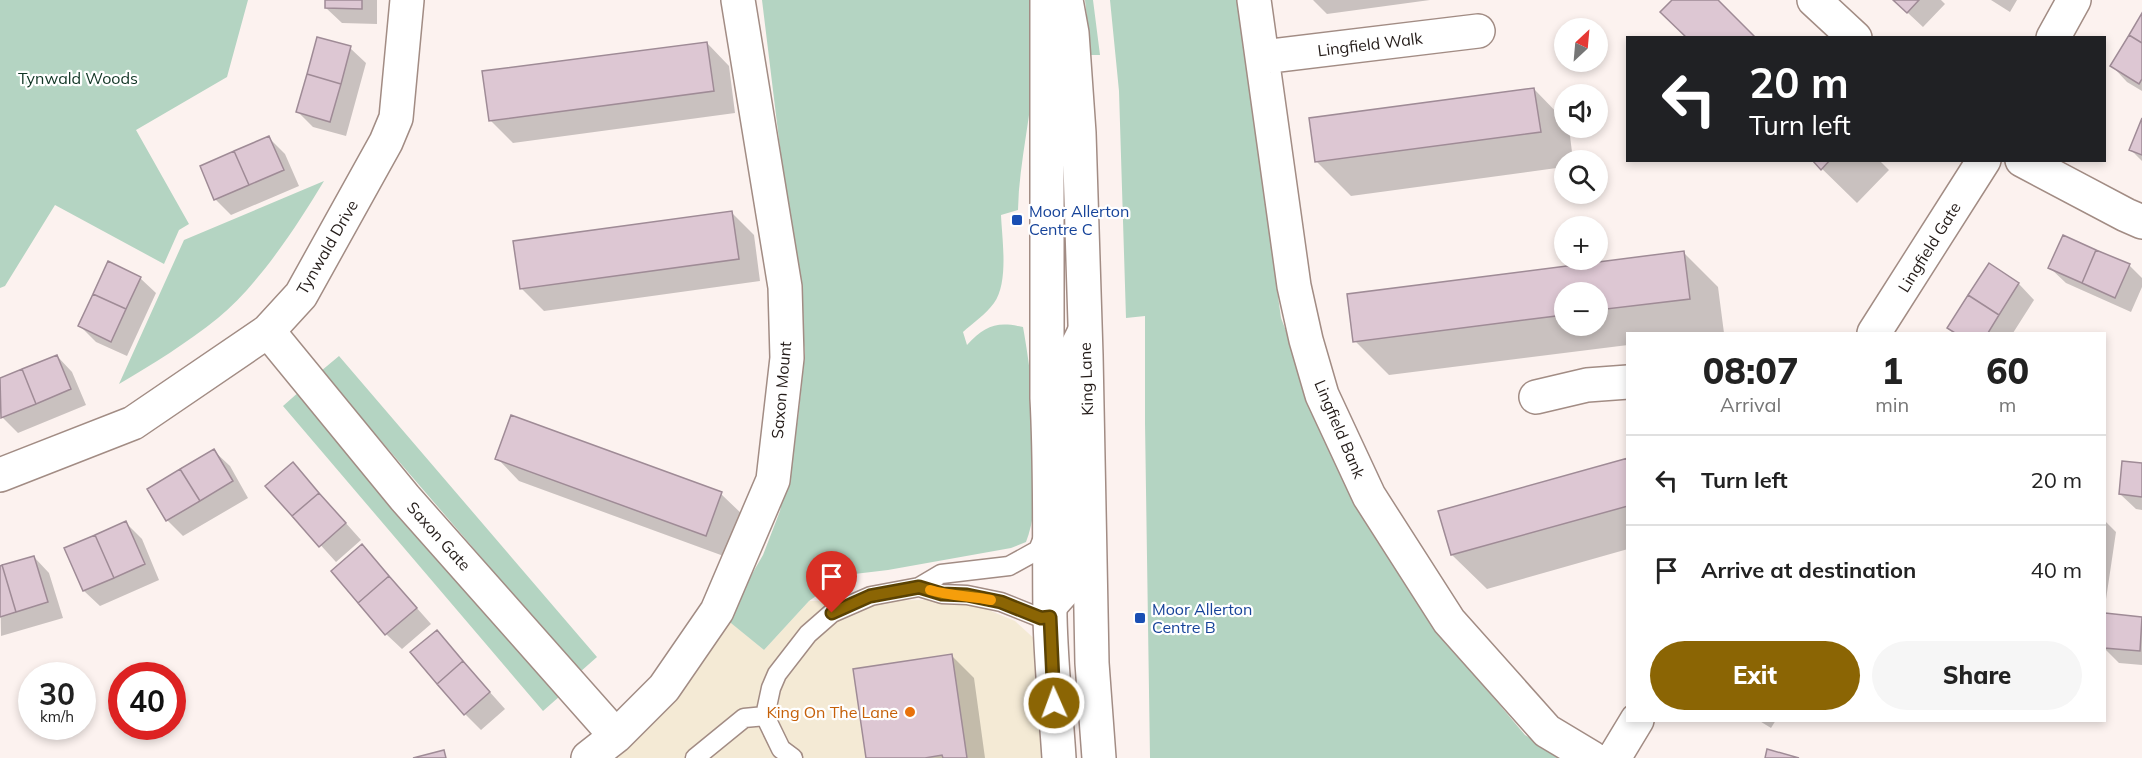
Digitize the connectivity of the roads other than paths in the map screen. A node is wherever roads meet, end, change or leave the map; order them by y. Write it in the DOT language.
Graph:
graph roads {
  1 [pos="407,0"];
  2 [pos="738,0"];
  3 [pos="1047,0"];
  4 [pos="1066,0"];
  5 [pos="1254,0"];
  6 [pos="1814,0"];
  7 [pos="2074,0"];
  8 [pos="1478,32"];
  9 [pos="1853,36"];
  10 [pos="2054,36"];
  11 [pos="1262,57"];
  12 [pos="1983,162"];
  13 [pos="2026,162"];
  14 [pos="2142,222"];
  15 [pos="1084,316"];
  16 [pos="268,331"];
  17 [pos="1875,332"];
  18 [pos="1626,382"];
  19 [pos="1536,397"];
  20 [pos="0,475"];
  21 [pos="1051,522"];
  22 [pos="919,587"];
  23 [pos="1050,617"];
  24 [pos="765,716"];
  25 [pos="1636,722"];
  26 [pos="616,736"];
  27 [pos="588,758"];
  28 [pos="696,758"];
  29 [pos="793,758"];
  30 [pos="1059,758"];
  31 [pos="1098,758"];
  32 [pos="1592,758"];
  33 [pos="1614,758"];
  1 -- 16 [label="street, Tynwald Drive"];
  2 -- 26 [label="street, Saxon Mount"];
  3 -- 21 [label="street"];
  4 -- 15 [label="street, King Lane"];
  5 -- 11 [label="street, Lingfield Bank"];
  6 -- 9 [label="street"];
  7 -- 10 [label="street"];
  8 -- 11 [label="street, Lingfield Walk"];
  11 -- 32 [label="street, Lingfield Bank"];
  12 -- 17 [label="street, Lingfield Gate"];
  13 -- 14 [label="street"];
  15 -- 23 [label="lane"];
  15 -- 31 [label="street, King Lane"];
  16 -- 20 [label="street, Tynwald Drive"];
  16 -- 26 [label="street, Saxon Gate"];
  18 -- 19 [label="street"];
  21 -- 22 [label="lane"];
  21 -- 23 [label="street"];
  22 -- 23 [label="lane"];
  22 -- 24 [label="lane"];
  23 -- 30 [label="street"];
  24 -- 28 [label="lane"];
  24 -- 29 [label="lane"];
  25 -- 33 [label="street"];
  26 -- 27 [label="street, Saxon Mount"];
}
